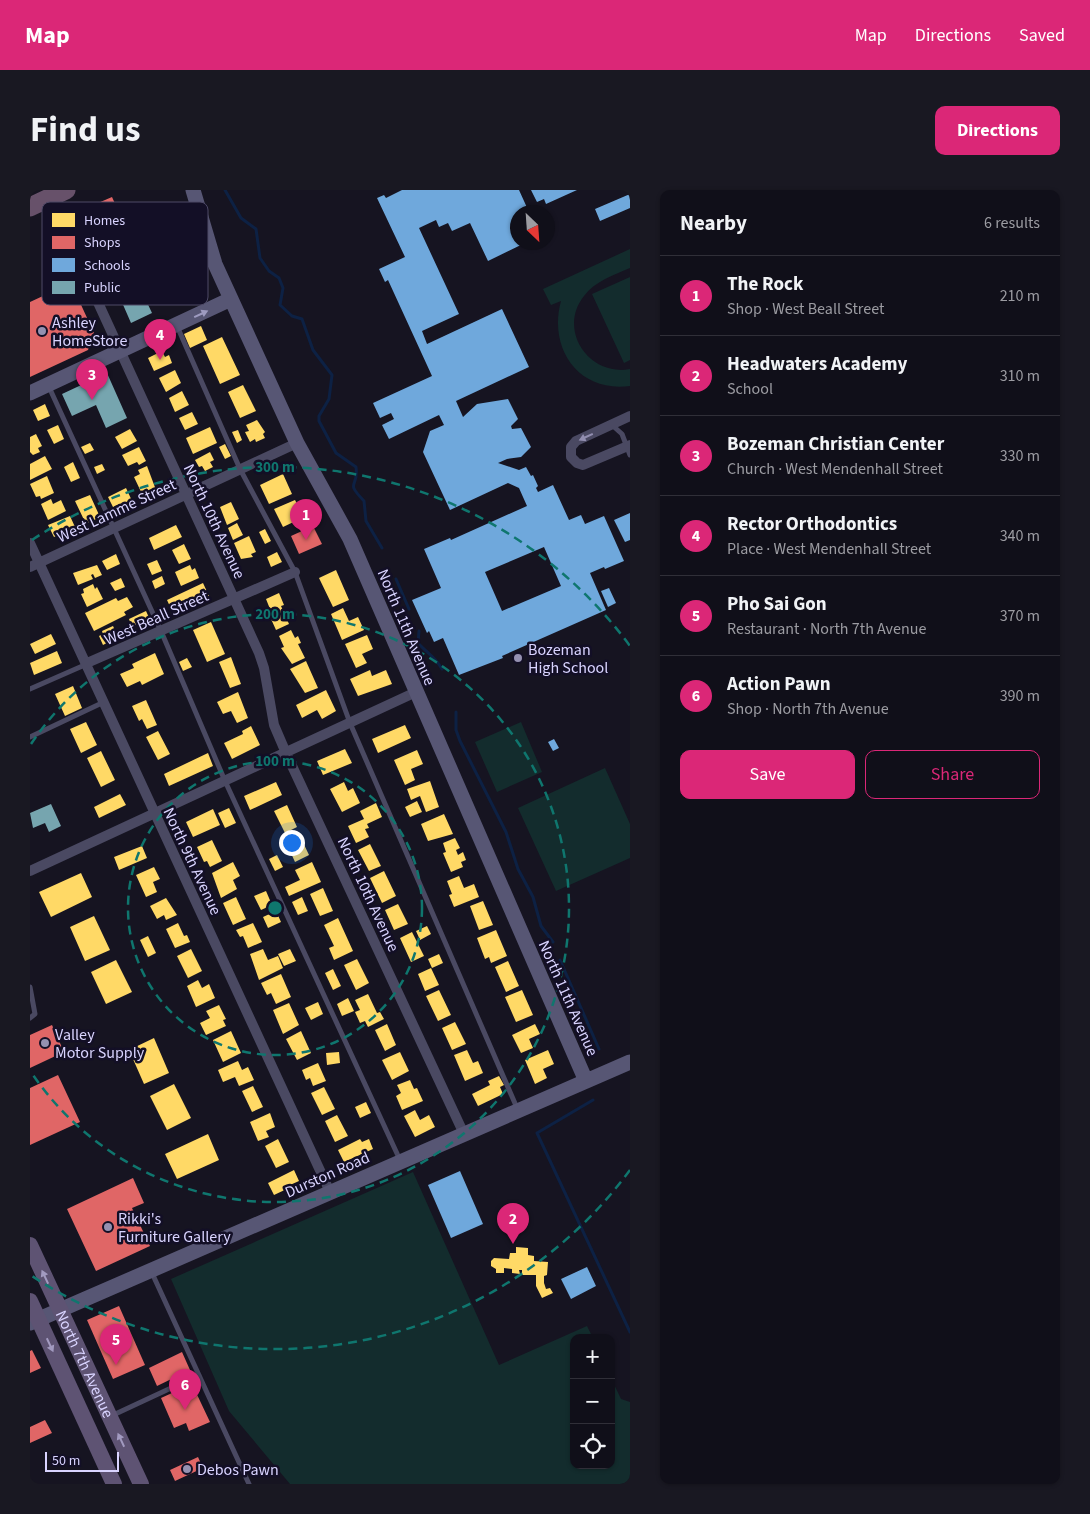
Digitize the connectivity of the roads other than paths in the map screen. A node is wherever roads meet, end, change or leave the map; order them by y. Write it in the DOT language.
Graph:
graph roads {
  1 [pos="193,190"];
  2 [pos="58,194"];
  3 [pos="197,202"];
  4 [pos="30,207"];
  5 [pos="208,240"];
  6 [pos="231,300"];
  7 [pos="103,305"];
  8 [pos="176,325"];
  9 [pos="121,350"];
  10 [pos="48,385"];
  11 [pos="30,393"];
  12 [pos="630,416"];
  13 [pos="611,425"];
  14 [pos="297,443"];
  15 [pos="629,449"];
  16 [pos="240,469"];
  17 [pos="186,494"];
  18 [pos="114,528"];
  19 [pos="30,543"];
  20 [pos="35,565"];
  21 [pos="295,572"];
  22 [pos="235,599"];
  23 [pos="160,631"];
  24 [pos="87,664"];
  25 [pos="30,689"];
  26 [pos="416,692"];
  27 [pos="104,702"];
  28 [pos="350,723"];
  29 [pos="30,736"];
  30 [pos="286,753"];
  31 [pos="225,781"];
  32 [pos="154,814"];
  33 [pos="30,871"];
  34 [pos="30,987"];
  35 [pos="30,1018"];
  36 [pos="630,1062"];
  37 [pos="586,1081"];
  38 [pos="518,1110"];
  39 [pos="464,1134"];
  40 [pos="400,1161"];
  41 [pos="330,1192"];
  42 [pos="30,1245"];
  43 [pos="151,1270"];
  44 [pos="30,1301"];
  45 [pos="60,1310"];
  46 [pos="34,1321"];
  47 [pos="199,1375"];
  48 [pos="110,1416"];
  49 [pos="114,1484"];
  50 [pos="141,1484"];
  51 [pos="249,1484"];
  1 -- 3 [label="street, North 11th Avenue"];
  2 -- 4 [label="highway"];
  5 -- 6 [label="street, North 11th Avenue"];
  8 -- 6 [label="street, one-way"];
  6 -- 14 [label="street, North 11th Avenue"];
  7 -- 9 [label="street, North 10th Avenue"];
  8 -- 9 [label="street"];
  8 -- 16 [label="lane"];
  9 -- 10 [label="street"];
  9 -- 17 [label="street, North 10th Avenue"];
  10 -- 11 [label="street"];
  10 -- 18 [label="lane"];
  12 -- 13 [label="street"];
  13 -- 15 [label="lane"];
  13 -- 15 [label="street, one-way"];
  14 -- 16 [label="street, West Lamme Street"];
  14 -- 26 [label="street, North 11th Avenue"];
  16 -- 17 [label="street, West Lamme Street"];
  16 -- 21 [label="lane"];
  17 -- 18 [label="street, West Lamme Street"];
  17 -- 22 [label="street, North 10th Avenue"];
  18 -- 20 [label="street, West Lamme Street"];
  18 -- 23 [label="lane"];
  19 -- 20 [label="street, North 9th Avenue"];
  20 -- 24 [label="street, North 9th Avenue"];
  21 -- 22 [label="street, West Beall Street"];
  21 -- 28 [label="lane"];
  22 -- 23 [label="street, West Beall Street"];
  22 -- 30 [label="street, North 10th Avenue"];
  23 -- 24 [label="street, West Beall Street"];
  23 -- 31 [label="lane"];
  24 -- 25 [label="lane, West Beall Street"];
  24 -- 27 [label="street, North 9th Avenue"];
  26 -- 28 [label="street"];
  26 -- 37 [label="street, North 11th Avenue"];
  27 -- 29 [label="lane"];
  27 -- 32 [label="street, North 9th Avenue"];
  28 -- 30 [label="street"];
  28 -- 38 [label="lane"];
  30 -- 31 [label="street"];
  30 -- 39 [label="street, North 10th Avenue"];
  31 -- 32 [label="street"];
  31 -- 40 [label="lane"];
  32 -- 33 [label="street"];
  32 -- 41 [label="street, North 9th Avenue"];
  34 -- 35 [label="lane"];
  36 -- 37 [label="street, Durston Road"];
  37 -- 38 [label="street, Durston Road"];
  38 -- 39 [label="street, Durston Road"];
  39 -- 40 [label="street, Durston Road"];
  40 -- 41 [label="street, Durston Road"];
  41 -- 43 [label="street, Durston Road"];
  45 -- 42 [label="main road, North 7th Avenue, one-way"];
  43 -- 45 [label="street, Durston Road"];
  43 -- 47 [label="lane"];
  44 -- 46 [label="main road, North 7th Avenue"];
  45 -- 46 [label="street, Durston Road"];
  45 -- 48 [label="main road, North 7th Avenue"];
  46 -- 49 [label="main road, North 7th Avenue, one-way"];
  47 -- 48 [label="lane"];
  47 -- 51 [label="lane"];
  50 -- 48 [label="main road, North 7th Avenue, one-way"];
}
